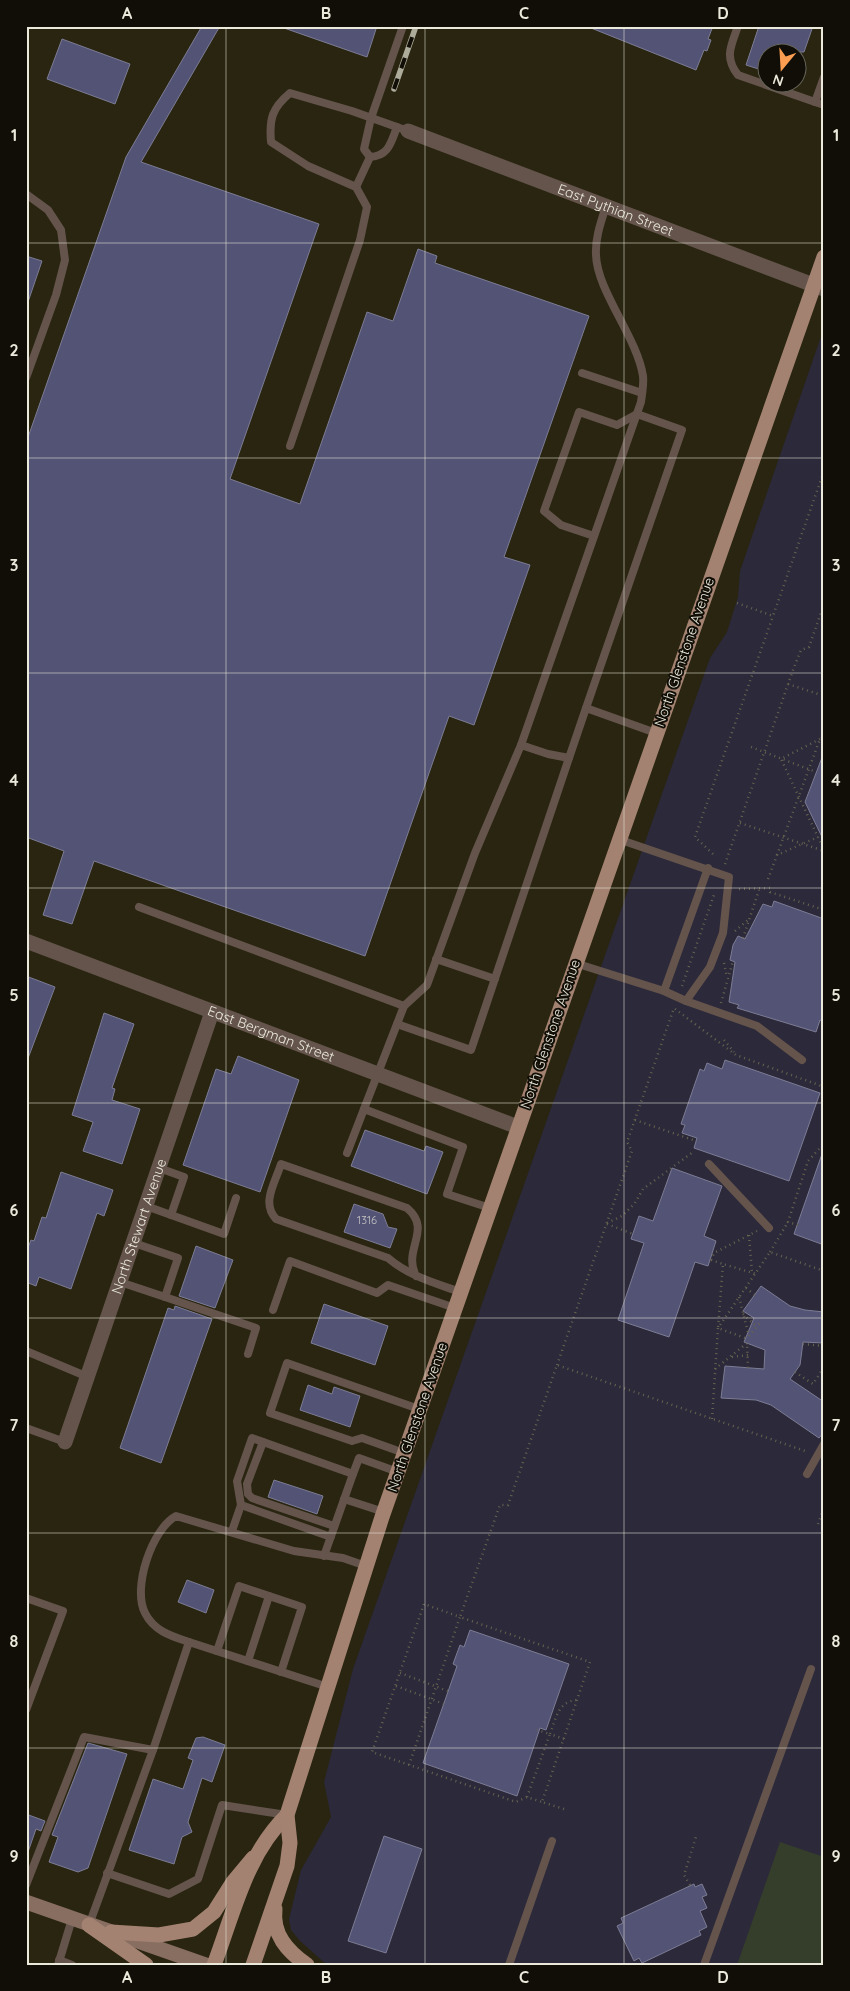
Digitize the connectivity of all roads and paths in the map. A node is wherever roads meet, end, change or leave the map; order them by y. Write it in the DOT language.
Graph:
graph roads {
  1 [pos="403,26"];
  2 [pos="738,26"];
  3 [pos="824,77"];
  4 [pos="815,102"];
  5 [pos="824,105"];
  6 [pos="372,118"];
  7 [pos="402,129"];
  8 [pos="370,157"];
  9 [pos="356,187"];
  10 [pos="26,194"];
  11 [pos="606,206"];
  12 [pos="824,257"];
  13 [pos="819,287"];
  14 [pos="582,374"];
  15 [pos="26,378"];
  16 [pos="642,394"];
  17 [pos="637,414"];
  18 [pos="290,446"];
  19 [pos="824,471"];
  20 [pos="594,536"];
  21 [pos="737,603"];
  22 [pos="773,616"];
  23 [pos="788,684"];
  24 [pos="824,696"];
  25 [pos="586,708"];
  26 [pos="656,733"];
  27 [pos="822,738"];
  28 [pos="521,745"];
  29 [pos="750,747"];
  30 [pos="569,758"];
  31 [pos="781,759"];
  32 [pos="809,769"];
  33 [pos="816,772"];
  34 [pos="798,796"];
  35 [pos="740,823"];
  36 [pos="818,837"];
  37 [pos="783,838"];
  38 [pos="618,839"];
  39 [pos="802,844"];
  40 [pos="824,851"];
  41 [pos="713,854"];
  42 [pos="777,855"];
  43 [pos="708,868"];
  44 [pos="768,878"];
  45 [pos="759,890"];
  46 [pos="737,897"];
  47 [pos="138,907"];
  48 [pos="824,910"];
  49 [pos="749,919"];
  50 [pos="733,926"];
  51 [pos="742,938"];
  52 [pos="26,941"];
  53 [pos="724,954"];
  54 [pos="436,959"];
  55 [pos="722,959"];
  56 [pos="733,962"];
  57 [pos="575,963"];
  58 [pos="718,966"];
  59 [pos="495,979"];
  60 [pos="728,979"];
  61 [pos="664,991"];
  62 [pos="686,1001"];
  63 [pos="715,1002"];
  64 [pos="404,1006"];
  65 [pos="674,1008"];
  66 [pos="212,1012"];
  67 [pos="397,1024"];
  68 [pos="724,1040"];
  69 [pos="736,1055"];
  70 [pos="802,1060"];
  71 [pos="377,1074"];
  72 [pos="824,1089"];
  73 [pos="364,1109"];
  74 [pos="635,1120"];
  75 [pos="518,1127"];
  76 [pos="696,1141"];
  77 [pos="820,1148"];
  78 [pos="693,1152"];
  79 [pos="347,1153"];
  80 [pos="710,1164"];
  81 [pos="159,1168"];
  82 [pos="236,1198"];
  83 [pos="146,1206"];
  84 [pos="490,1208"];
  85 [pos="172,1215"];
  86 [pos="788,1222"];
  87 [pos="798,1226"];
  88 [pos="769,1228"];
  89 [pos="633,1234"];
  90 [pos="749,1235"];
  91 [pos="134,1243"];
  92 [pos="770,1252"];
  93 [pos="723,1264"];
  94 [pos="824,1271"];
  95 [pos="754,1274"];
  96 [pos="416,1276"];
  97 [pos="120,1282"];
  98 [pos="746,1288"];
  99 [pos="460,1292"];
  100 [pos="754,1295"];
  101 [pos="165,1297"];
  102 [pos="739,1297"];
  103 [pos="455,1308"];
  104 [pos="273,1310"];
  105 [pos="743,1314"];
  106 [pos="760,1323"];
  107 [pos="757,1327"];
  108 [pos="718,1328"];
  109 [pos="746,1338"];
  110 [pos="803,1344"];
  111 [pos="824,1346"];
  112 [pos="26,1351"];
  113 [pos="248,1354"];
  114 [pos="748,1355"];
  115 [pos="730,1357"];
  116 [pos="824,1367"];
  117 [pos="748,1368"];
  118 [pos="716,1369"];
  119 [pos="795,1372"];
  120 [pos="88,1376"];
  121 [pos="420,1409"];
  122 [pos="712,1419"];
  123 [pos="26,1428"];
  124 [pos="65,1442"];
  125 [pos="263,1442"];
  126 [pos="824,1444"];
  127 [pos="404,1453"];
  128 [pos="816,1455"];
  129 [pos="398,1472"];
  130 [pos="353,1474"];
  131 [pos="807,1474"];
  132 [pos="344,1499"];
  133 [pos="241,1505"];
  134 [pos="824,1507"];
  135 [pos="384,1512"];
  136 [pos="818,1524"];
  137 [pos="334,1526"];
  138 [pos="232,1531"];
  139 [pos="331,1537"];
  140 [pos="324,1556"];
  141 [pos="366,1566"];
  142 [pos="269,1596"];
  143 [pos="26,1598"];
  144 [pos="460,1617"];
  145 [pos="189,1642"];
  146 [pos="217,1651"];
  147 [pos="248,1661"];
  148 [pos="811,1669"];
  149 [pos="281,1672"];
  150 [pos="400,1673"];
  151 [pos="396,1686"];
  152 [pos="436,1686"];
  153 [pos="328,1687"];
  154 [pos="448,1691"];
  155 [pos="432,1699"];
  156 [pos="577,1700"];
  157 [pos="444,1704"];
  158 [pos="26,1710"];
  159 [pos="537,1730"];
  160 [pos="550,1734"];
  161 [pos="564,1739"];
  162 [pos="152,1750"];
  163 [pos="409,1765"];
  164 [pos="527,1797"];
  165 [pos="542,1802"];
  166 [pos="564,1809"];
  167 [pos="287,1815"];
  168 [pos="696,1837"];
  169 [pos="552,1841"];
  170 [pos="253,1858"];
  171 [pos="107,1874"];
  172 [pos="26,1885"];
  173 [pos="690,1885"];
  174 [pos="277,1896"];
  175 [pos="26,1902"];
  176 [pos="72,1918"];
  177 [pos="89,1925"];
  178 [pos="111,1932"];
  179 [pos="58,1962"];
  180 [pos="72,1965"];
  181 [pos="146,1965"];
  182 [pos="206,1965"];
  183 [pos="214,1965"];
  184 [pos="253,1965"];
  185 [pos="306,1965"];
  186 [pos="509,1965"];
  187 [pos="704,1965"];
  1 -- 6 [label="lane"];
  2 -- 4 [label="lane"];
  3 -- 4 [label="lane"];
  4 -- 5 [label="lane"];
  6 -- 7 [label="lane"];
  6 -- 8 [label="lane"];
  6 -- 9 [label="lane"];
  7 -- 8 [label="lane"];
  7 -- 11 [label="street, East Pythian Street"];
  8 -- 9 [label="lane"];
  9 -- 18 [label="lane"];
  10 -- 15 [label="lane"];
  11 -- 13 [label="street, East Pythian Street"];
  11 -- 16 [label="lane"];
  12 -- 13 [label="main road, North Glenstone Avenue"];
  13 -- 26 [label="main road, North Glenstone Avenue"];
  14 -- 16 [label="lane"];
  16 -- 17 [label="lane"];
  17 -- 20 [label="lane"];
  17 -- 20 [label="lane"];
  17 -- 25 [label="lane"];
  19 -- 22 [label="path"];
  20 -- 28 [label="lane"];
  21 -- 22 [label="path"];
  22 -- 41 [label="path"];
  23 -- 24 [label="path"];
  25 -- 26 [label="lane"];
  25 -- 30 [label="lane"];
  26 -- 38 [label="main road, North Glenstone Avenue"];
  27 -- 31 [label="path"];
  27 -- 32 [label="path"];
  28 -- 30 [label="lane"];
  28 -- 54 [label="lane"];
  29 -- 31 [label="path"];
  30 -- 59 [label="lane"];
  31 -- 32 [label="path"];
  31 -- 34 [label="path"];
  32 -- 33 [label="path"];
  32 -- 34 [label="path"];
  34 -- 36 [label="path"];
  34 -- 37 [label="path"];
  35 -- 37 [label="path"];
  36 -- 39 [label="path"];
  36 -- 40 [label="path"];
  37 -- 39 [label="path"];
  37 -- 42 [label="path"];
  38 -- 43 [label="lane"];
  38 -- 57 [label="main road, North Glenstone Avenue"];
  39 -- 40 [label="path"];
  39 -- 42 [label="path"];
  42 -- 44 [label="path"];
  43 -- 61 [label="lane"];
  43 -- 62 [label="lane"];
  45 -- 46 [label="path"];
  45 -- 48 [label="path"];
  45 -- 49 [label="path"];
  47 -- 64 [label="lane"];
  49 -- 50 [label="path"];
  49 -- 51 [label="path"];
  52 -- 66 [label="street, East Bergman Street"];
  53 -- 60 [label="path"];
  54 -- 59 [label="lane"];
  54 -- 64 [label="lane"];
  55 -- 58 [label="path"];
  56 -- 60 [label="path"];
  57 -- 61 [label="lane"];
  57 -- 75 [label="main road, North Glenstone Avenue"];
  59 -- 67 [label="lane"];
  60 -- 63 [label="path"];
  61 -- 62 [label="lane"];
  62 -- 70 [label="lane"];
  64 -- 67 [label="lane"];
  65 -- 69 [label="path"];
  66 -- 71 [label="street, East Bergman Street"];
  66 -- 81 [label="street, North Stewart Avenue"];
  67 -- 71 [label="lane"];
  68 -- 69 [label="path"];
  69 -- 72 [label="path"];
  71 -- 73 [label="lane"];
  71 -- 75 [label="street, East Bergman Street"];
  73 -- 79 [label="lane"];
  73 -- 84 [label="lane"];
  74 -- 76 [label="path"];
  75 -- 84 [label="main road, North Glenstone Avenue"];
  77 -- 86 [label="path"];
  78 -- 89 [label="path"];
  80 -- 88 [label="lane"];
  81 -- 83 [label="street, North Stewart Avenue"];
  81 -- 85 [label="lane"];
  82 -- 85 [label="lane"];
  83 -- 85 [label="lane"];
  83 -- 91 [label="street, North Stewart Avenue"];
  84 -- 99 [label="main road, North Glenstone Avenue"];
  86 -- 87 [label="path"];
  86 -- 88 [label="path"];
  86 -- 92 [label="path"];
  88 -- 90 [label="path"];
  90 -- 93 [label="path"];
  90 -- 95 [label="path"];
  91 -- 97 [label="street, North Stewart Avenue"];
  91 -- 101 [label="lane"];
  92 -- 94 [label="path"];
  92 -- 95 [label="path"];
  93 -- 95 [label="path"];
  93 -- 108 [label="path"];
  95 -- 98 [label="path"];
  96 -- 96 [label="lane"];
  96 -- 99 [label="lane"];
  97 -- 101 [label="lane"];
  97 -- 120 [label="street, North Stewart Avenue"];
  98 -- 100 [label="path"];
  98 -- 102 [label="path"];
  99 -- 103 [label="main road, North Glenstone Avenue"];
  101 -- 113 [label="lane"];
  102 -- 105 [label="path"];
  102 -- 108 [label="path"];
  103 -- 104 [label="lane"];
  103 -- 121 [label="main road, North Glenstone Avenue"];
  105 -- 107 [label="path"];
  105 -- 107 [label="path"];
  106 -- 107 [label="path"];
  108 -- 109 [label="path"];
  108 -- 118 [label="path"];
  110 -- 111 [label="path"];
  112 -- 120 [label="lane"];
  114 -- 115 [label="path"];
  114 -- 115 [label="path"];
  114 -- 117 [label="path"];
  115 -- 118 [label="path"];
  116 -- 119 [label="path"];
  118 -- 122 [label="path"];
  120 -- 124 [label="street, North Stewart Avenue"];
  121 -- 127 [label="main road, North Glenstone Avenue"];
  121 -- 127 [label="lane"];
  122 -- 128 [label="path"];
  122 -- 144 [label="path"];
  123 -- 124 [label="lane"];
  125 -- 130 [label="lane"];
  125 -- 133 [label="lane"];
  125 -- 137 [label="lane"];
  126 -- 128 [label="lane"];
  127 -- 129 [label="main road, North Glenstone Avenue"];
  128 -- 131 [label="lane"];
  129 -- 130 [label="lane"];
  129 -- 135 [label="main road, North Glenstone Avenue"];
  130 -- 132 [label="lane"];
  132 -- 135 [label="lane"];
  132 -- 137 [label="lane"];
  133 -- 138 [label="lane"];
  133 -- 139 [label="lane"];
  134 -- 136 [label="path"];
  135 -- 141 [label="main road, North Glenstone Avenue"];
  137 -- 139 [label="lane"];
  138 -- 140 [label="lane"];
  138 -- 145 [label="lane"];
  139 -- 140 [label="lane"];
  140 -- 141 [label="lane"];
  141 -- 153 [label="main road, North Glenstone Avenue"];
  142 -- 146 [label="lane"];
  142 -- 147 [label="lane"];
  142 -- 149 [label="lane"];
  143 -- 158 [label="lane"];
  144 -- 150 [label="path"];
  144 -- 152 [label="path"];
  144 -- 156 [label="path"];
  145 -- 146 [label="lane"];
  145 -- 162 [label="lane"];
  146 -- 147 [label="lane"];
  147 -- 149 [label="lane"];
  148 -- 187 [label="lane"];
  149 -- 153 [label="lane"];
  150 -- 151 [label="path"];
  150 -- 152 [label="path"];
  151 -- 155 [label="path"];
  151 -- 163 [label="path"];
  152 -- 154 [label="path"];
  152 -- 155 [label="path"];
  153 -- 167 [label="main road, North Glenstone Avenue"];
  155 -- 157 [label="path"];
  155 -- 163 [label="path"];
  156 -- 160 [label="path"];
  156 -- 161 [label="path"];
  159 -- 160 [label="path"];
  160 -- 161 [label="path"];
  160 -- 164 [label="path"];
  161 -- 165 [label="path"];
  162 -- 171 [label="lane"];
  162 -- 172 [label="lane"];
  163 -- 164 [label="path"];
  164 -- 165 [label="path"];
  165 -- 166 [label="path"];
  167 -- 170 [label="main road, North Glenstone Avenue"];
  167 -- 171 [label="lane"];
  167 -- 174 [label="main road, North Glenstone Avenue"];
  168 -- 173 [label="path"];
  169 -- 186 [label="lane"];
  170 -- 178 [label="main road"];
  170 -- 183 [label="main road, North Glenstone Avenue"];
  171 -- 177 [label="lane"];
  174 -- 184 [label="main road, North Glenstone Avenue"];
  174 -- 185 [label="main road"];
  175 -- 176 [label="main road"];
  176 -- 177 [label="main road"];
  176 -- 179 [label="lane"];
  177 -- 178 [label="main road"];
  177 -- 181 [label="main road"];
  178 -- 182 [label="main road"];
  179 -- 180 [label="lane"];
}
